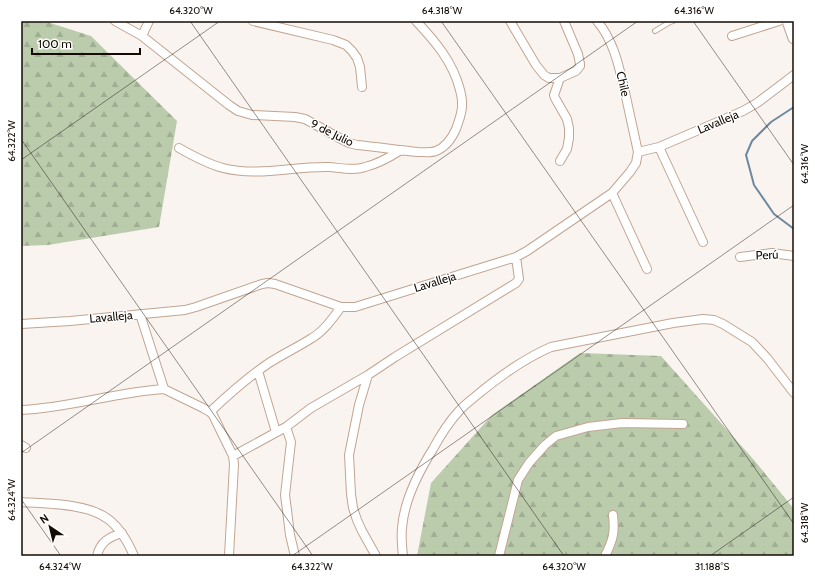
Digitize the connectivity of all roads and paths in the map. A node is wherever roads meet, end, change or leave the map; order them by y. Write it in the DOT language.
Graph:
graph roads {
  1 [pos="115,21"];
  2 [pos="149,21"];
  3 [pos="253,21"];
  4 [pos="416,21"];
  5 [pos="510,21"];
  6 [pos="564,21"];
  7 [pos="597,21"];
  8 [pos="673,21"];
  9 [pos="779,21"];
  10 [pos="788,21"];
  11 [pos="655,32"];
  12 [pos="142,36"];
  13 [pos="732,36"];
  14 [pos="794,38"];
  15 [pos="794,75"];
  16 [pos="560,78"];
  17 [pos="362,87"];
  18 [pos="659,146"];
  19 [pos="179,148"];
  20 [pos="401,150"];
  21 [pos="638,152"];
  22 [pos="560,161"];
  23 [pos="612,193"];
  24 [pos="703,242"];
  25 [pos="794,256"];
  26 [pos="516,257"];
  27 [pos="740,257"];
  28 [pos="647,269"];
  29 [pos="341,307"];
  30 [pos="140,314"];
  31 [pos="21,324"];
  32 [pos="258,371"];
  33 [pos="368,375"];
  34 [pos="164,389"];
  35 [pos="794,393"];
  36 [pos="21,410"];
  37 [pos="210,412"];
  38 [pos="683,424"];
  39 [pos="286,427"];
  40 [pos="276,432"];
  41 [pos="233,456"];
  42 [pos="21,502"];
  43 [pos="613,515"];
  44 [pos="122,533"];
  45 [pos="97,556"];
  46 [pos="134,556"];
  47 [pos="229,556"];
  48 [pos="295,556"];
  49 [pos="376,556"];
  50 [pos="403,556"];
  51 [pos="499,556"];
  52 [pos="605,556"];
  1 -- 12 [label="street, 9 de Julio"];
  2 -- 12 [label="street"];
  3 -- 17 [label="street"];
  4 -- 20 [label="street, 9 de Julio"];
  5 -- 16 [label="street"];
  6 -- 16 [label="street"];
  7 -- 21 [label="street, Chile"];
  8 -- 11 [label="lane"];
  9 -- 13 [label="street"];
  10 -- 14 [label="main road"];
  12 -- 20 [label="street, 9 de Julio"];
  15 -- 18 [label="street, Lavalleja"];
  16 -- 22 [label="street"];
  18 -- 21 [label="street, Lavalleja"];
  18 -- 24 [label="street"];
  19 -- 20 [label="street"];
  21 -- 23 [label="street, Lavalleja"];
  23 -- 26 [label="street, Lavalleja"];
  23 -- 28 [label="street"];
  25 -- 27 [label="street, Perú"];
  26 -- 29 [label="street, Lavalleja"];
  26 -- 33 [label="street"];
  29 -- 30 [label="street, Lavalleja"];
  29 -- 32 [label="street"];
  30 -- 31 [label="street, Lavalleja"];
  30 -- 34 [label="street"];
  32 -- 37 [label="street"];
  32 -- 40 [label="street"];
  33 -- 39 [label="street"];
  33 -- 49 [label="street"];
  34 -- 36 [label="street"];
  34 -- 37 [label="street"];
  35 -- 50 [label="street"];
  37 -- 41 [label="street"];
  38 -- 51 [label="street"];
  39 -- 40 [label="street"];
  39 -- 48 [label="street"];
  40 -- 41 [label="street"];
  41 -- 47 [label="street"];
  42 -- 44 [label="street"];
  43 -- 52 [label="street"];
  44 -- 45 [label="street"];
  44 -- 46 [label="street"];
}
